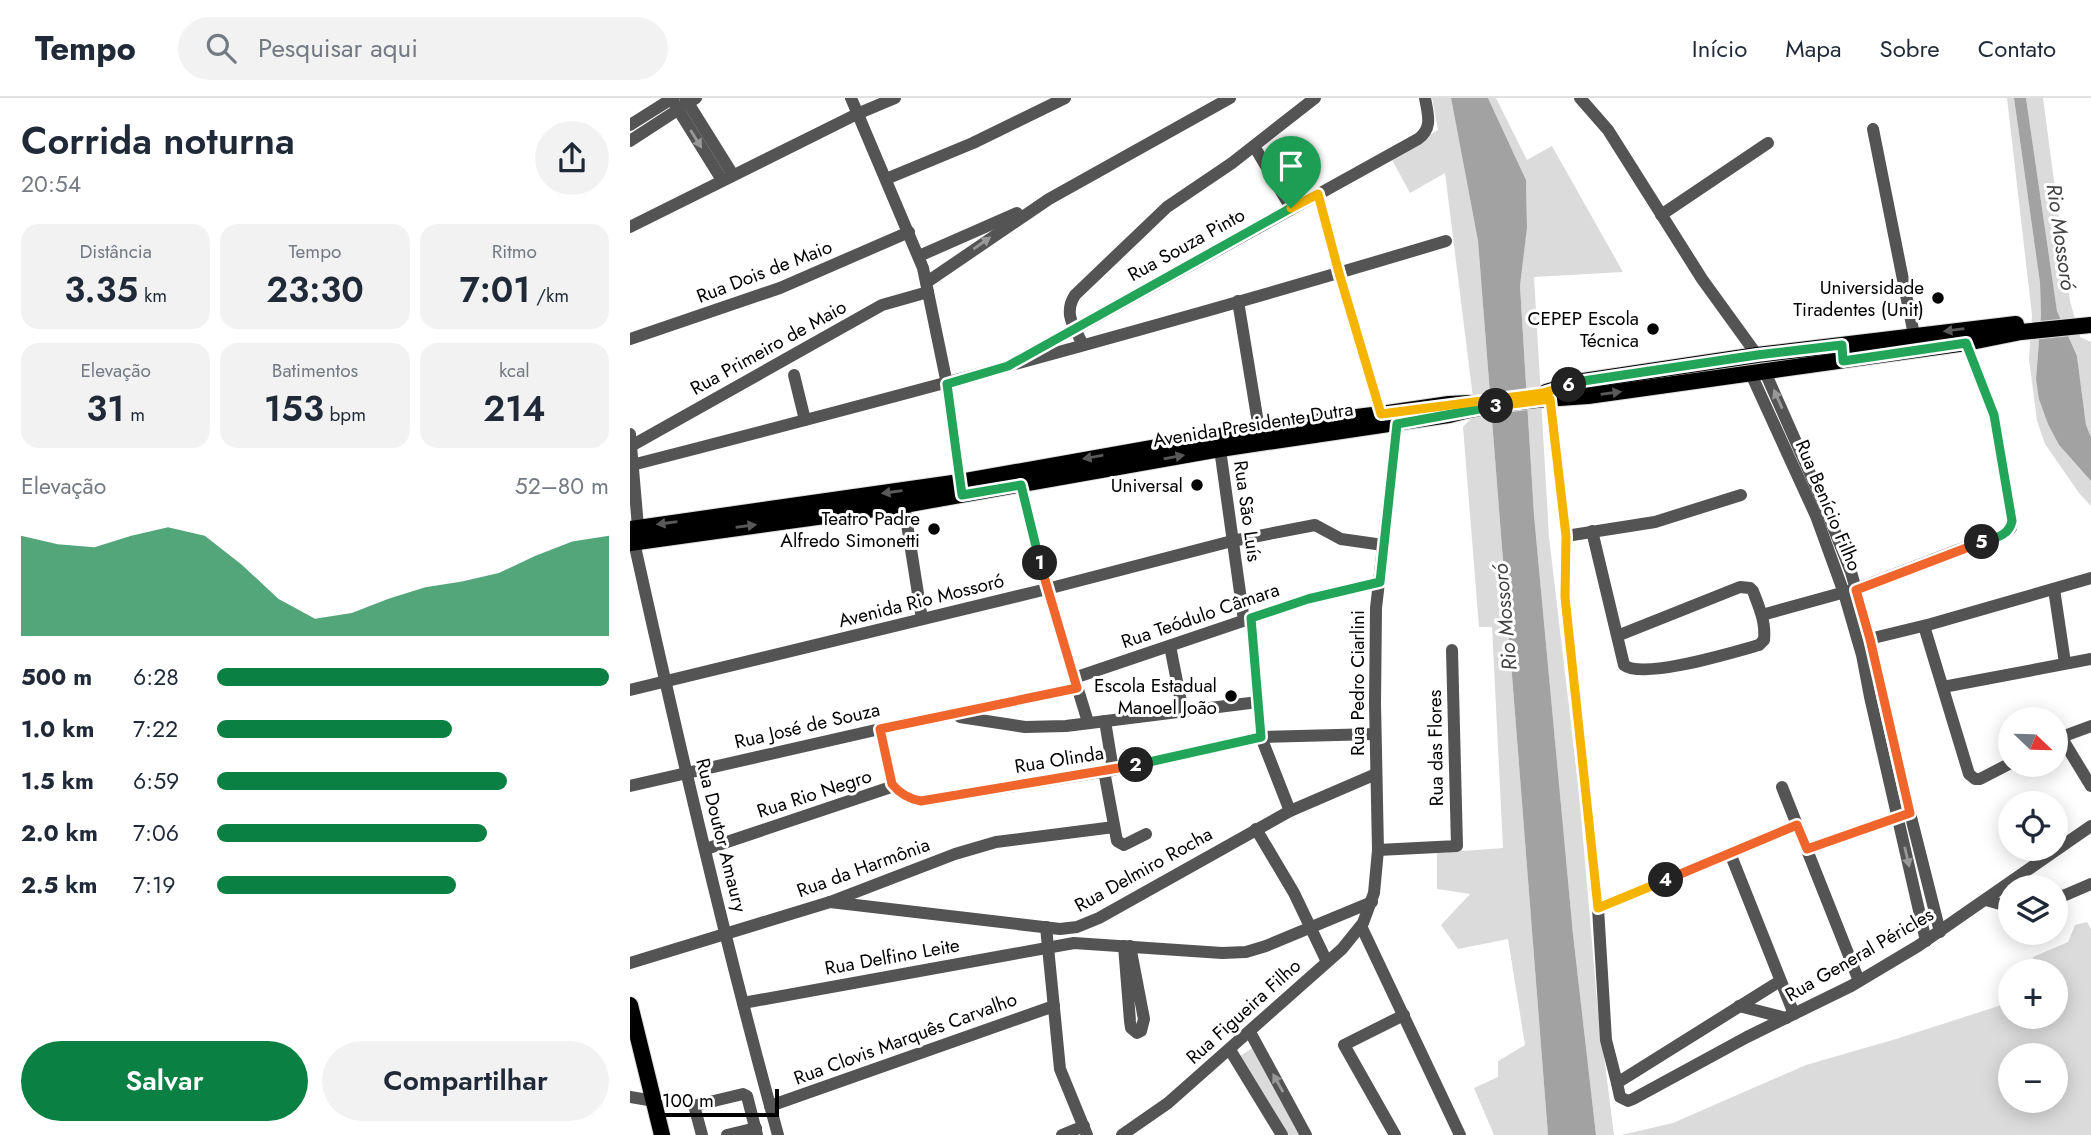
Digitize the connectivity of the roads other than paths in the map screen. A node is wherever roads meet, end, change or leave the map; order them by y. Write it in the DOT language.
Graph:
graph roads {
  1 [pos="851,98"];
  2 [pos="895,98"];
  3 [pos="1065,98"];
  4 [pos="1230,98"];
  5 [pos="1315,98"];
  6 [pos="1425,98"];
  7 [pos="1583,99"];
  8 [pos="680,100"];
  9 [pos="857,114"];
  10 [pos="630,125"];
  11 [pos="1873,129"];
  12 [pos="630,141"];
  13 [pos="1768,143"];
  14 [pos="1254,146"];
  15 [pos="727,177"];
  16 [pos="886,179"];
  17 [pos="1318,194"];
  18 [pos="1049,199"];
  19 [pos="1291,208"];
  20 [pos="1661,215"];
  21 [pos="630,227"];
  22 [pos="909,232"];
  23 [pos="1446,241"];
  24 [pos="919,256"];
  25 [pos="1339,273"];
  26 [pos="927,287"];
  27 [pos="1238,301"];
  28 [pos="2084,321"];
  29 [pos="1075,328"];
  30 [pos="2021,328"];
  31 [pos="1914,335"];
  32 [pos="630,339"];
  33 [pos="1966,343"];
  34 [pos="1083,345"];
  35 [pos="1842,353"];
  36 [pos="1757,355"];
  37 [pos="1008,366"];
  38 [pos="1758,373"];
  39 [pos="794,375"];
  40 [pos="947,384"];
  41 [pos="1547,396"];
  42 [pos="1476,406"];
  43 [pos="1381,414"];
  44 [pos="805,421"];
  45 [pos="1397,424"];
  46 [pos="1259,429"];
  47 [pos="631,440"];
  48 [pos="1220,449"];
  49 [pos="1121,459"];
  50 [pos="632,465"];
  51 [pos="1021,485"];
  52 [pos="961,488"];
  53 [pos="1741,495"];
  54 [pos="904,505"];
  55 [pos="784,514"];
  56 [pos="1592,531"];
  57 [pos="633,535"];
  58 [pos="1566,536"];
  59 [pos="1232,541"];
  60 [pos="1383,545"];
  61 [pos="2091,578"];
  62 [pos="1380,582"];
  63 [pos="1046,589"];
  64 [pos="2054,589"];
  65 [pos="1850,591"];
  66 [pos="1762,615"];
  67 [pos="922,618"];
  68 [pos="1247,619"];
  69 [pos="1924,626"];
  70 [pos="1617,636"];
  71 [pos="1864,640"];
  72 [pos="1170,646"];
  73 [pos="1452,650"];
  74 [pos="2091,659"];
  75 [pos="2065,663"];
  76 [pos="665,681"];
  77 [pos="1076,683"];
  78 [pos="1943,687"];
  79 [pos="630,690"];
  80 [pos="1258,702"];
  81 [pos="1183,712"];
  82 [pos="951,715"];
  83 [pos="1105,721"];
  84 [pos="1088,722"];
  85 [pos="2091,726"];
  86 [pos="880,729"];
  87 [pos="1375,734"];
  88 [pos="2068,735"];
  89 [pos="1261,737"];
  90 [pos="2068,752"];
  91 [pos="1109,770"];
  92 [pos="1998,770"];
  93 [pos="687,772"];
  94 [pos="1376,774"];
  95 [pos="630,786"];
  96 [pos="894,786"];
  97 [pos="2091,786"];
  98 [pos="1782,787"];
  99 [pos="1290,811"];
  100 [pos="1904,815"];
  101 [pos="1797,825"];
  102 [pos="2091,826"];
  103 [pos="1114,827"];
  104 [pos="1256,829"];
  105 [pos="1146,834"];
  106 [pos="706,849"];
  107 [pos="1807,849"];
  108 [pos="1378,850"];
  109 [pos="1730,853"];
  110 [pos="2091,884"];
  111 [pos="2068,894"];
  112 [pos="1986,900"];
  113 [pos="830,902"];
  114 [pos="1372,902"];
  115 [pos="1998,903"];
  116 [pos="1598,908"];
  117 [pos="1361,926"];
  118 [pos="1046,927"];
  119 [pos="1310,927"];
  120 [pos="1940,932"];
  121 [pos="726,933"];
  122 [pos="1926,940"];
  123 [pos="1127,946"];
  124 [pos="1048,947"];
  125 [pos="1327,962"];
  126 [pos="630,963"];
  127 [pos="1780,981"];
  128 [pos="1859,981"];
  129 [pos="743,1003"];
  130 [pos="630,1005"];
  131 [pos="1054,1006"];
  132 [pos="1740,1006"];
  133 [pos="1404,1015"];
  134 [pos="1790,1016"];
  135 [pos="1250,1032"];
  136 [pos="1230,1050"];
  137 [pos="1617,1083"];
  138 [pos="630,1097"];
  139 [pos="654,1101"];
  140 [pos="770,1106"];
  141 [pos="1086,1131"];
  142 [pos="756,1132"];
  143 [pos="698,1133"];
  144 [pos="662,1135"];
  145 [pos="727,1135"];
  146 [pos="778,1135"];
  147 [pos="1062,1135"];
  148 [pos="1122,1135"];
  149 [pos="1282,1135"];
  150 [pos="1306,1135"];
  151 [pos="1395,1135"];
  152 [pos="1460,1135"];
  1 -- 9 [label="street"];
  2 -- 9 [label="street"];
  3 -- 16 [label="street"];
  4 -- 18 [label="street, Rua Primeiro de Maio"];
  5 -- 14 [label="street"];
  6 -- 17 [label="street, Rua Souza Pinto"];
  7 -- 20 [label="street"];
  8 -- 10 [label="street"];
  8 -- 12 [label="street"];
  8 -- 15 [label="street"];
  9 -- 15 [label="street"];
  9 -- 16 [label="street"];
  11 -- 31 [label="street"];
  13 -- 20 [label="street"];
  14 -- 19 [label="street"];
  14 -- 29 [label="street"];
  15 -- 21 [label="street"];
  16 -- 22 [label="street"];
  17 -- 19 [label="street, Rua Souza Pinto"];
  17 -- 25 [label="street"];
  18 -- 24 [label="street, Rua Primeiro de Maio"];
  26 -- 18 [label="street, Rua Primeiro de Maio, one-way"];
  19 -- 29 [label="street, Rua Souza Pinto"];
  20 -- 36 [label="street"];
  22 -- 24 [label="street"];
  22 -- 32 [label="street, Rua Dois de Maio"];
  23 -- 25 [label="street"];
  24 -- 26 [label="street"];
  25 -- 27 [label="street"];
  25 -- 43 [label="street"];
  26 -- 40 [label="street"];
  26 -- 47 [label="street, Rua Primeiro de Maio"];
  27 -- 34 [label="street"];
  27 -- 46 [label="street"];
  28 -- 30 [label="main road, Avenida Presidente Dutra"];
  29 -- 34 [label="street"];
  29 -- 37 [label="street, Rua Souza Pinto"];
  30 -- 31 [label="main road, Avenida Presidente Dutra, one-way"];
  30 -- 33 [label="main road, Avenida Presidente Dutra"];
  31 -- 35 [label="main road, Avenida Presidente Dutra"];
  33 -- 35 [label="main road, Avenida Presidente Dutra"];
  33 -- 65 [label="street"];
  34 -- 37 [label="street"];
  35 -- 36 [label="main road, Avenida Presidente Dutra"];
  35 -- 38 [label="main road, Avenida Presidente Dutra"];
  36 -- 41 [label="main road, Avenida Presidente Dutra"];
  37 -- 40 [label="street"];
  41 -- 38 [label="main road, Avenida Presidente Dutra, one-way"];
  38 -- 65 [label="street, Rua Benício Filho"];
  39 -- 44 [label="street"];
  40 -- 44 [label="street"];
  40 -- 52 [label="street"];
  41 -- 42 [label="main road, Avenida Presidente Dutra"];
  41 -- 58 [label="street"];
  42 -- 43 [label="main road, Avenida Presidente Dutra"];
  42 -- 45 [label="main road, Avenida Presidente Dutra"];
  43 -- 46 [label="main road, Avenida Presidente Dutra"];
  44 -- 50 [label="street"];
  45 -- 48 [label="main road, Avenida Presidente Dutra"];
  45 -- 60 [label="street, Rua Pedro Ciarlini"];
  46 -- 49 [label="main road, Avenida Presidente Dutra"];
  47 -- 50 [label="street, Rua Doutor Amaury"];
  49 -- 48 [label="main road, Avenida Presidente Dutra, one-way"];
  48 -- 59 [label="street, Rua São Luís"];
  49 -- 51 [label="main road, Avenida Presidente Dutra"];
  49 -- 52 [label="main road, Avenida Presidente Dutra, one-way"];
  50 -- 57 [label="street, Rua Doutor Amaury"];
  51 -- 52 [label="main road, Avenida Presidente Dutra"];
  51 -- 63 [label="street"];
  52 -- 54 [label="main road, Avenida Presidente Dutra"];
  52 -- 55 [label="main road, Avenida Presidente Dutra, one-way"];
  53 -- 56 [label="street"];
  54 -- 55 [label="main road, Avenida Presidente Dutra"];
  54 -- 67 [label="street"];
  55 -- 57 [label="main road, Avenida Presidente Dutra"];
  56 -- 58 [label="street"];
  56 -- 70 [label="street"];
  57 -- 76 [label="street, Rua Doutor Amaury"];
  58 -- 116 [label="street"];
  59 -- 60 [label="street, Avenida Rio Mossoró"];
  59 -- 63 [label="street, Avenida Rio Mossoró"];
  59 -- 68 [label="street, Rua São Luís"];
  60 -- 62 [label="street, Rua Pedro Ciarlini"];
  61 -- 64 [label="street"];
  62 -- 68 [label="street, Rua Teódulo Câmara"];
  62 -- 87 [label="street, Rua Pedro Ciarlini"];
  63 -- 67 [label="street, Avenida Rio Mossoró"];
  63 -- 77 [label="street"];
  64 -- 69 [label="street"];
  64 -- 75 [label="street"];
  65 -- 66 [label="street"];
  65 -- 71 [label="street, Rua Benício Filho"];
  66 -- 70 [label="street"];
  66 -- 70 [label="street"];
  67 -- 76 [label="street, Avenida Rio Mossoró"];
  68 -- 72 [label="street, Rua Teódulo Câmara"];
  68 -- 80 [label="street, Rua São Luís"];
  69 -- 71 [label="street"];
  69 -- 78 [label="street"];
  71 -- 100 [label="street, Rua Benício Filho"];
  72 -- 77 [label="street, Rua Teódulo Câmara"];
  72 -- 81 [label="street"];
  73 -- 108 [label="street, Rua das Flores"];
  74 -- 75 [label="street"];
  75 -- 78 [label="street"];
  76 -- 79 [label="street, Avenida Rio Mossoró"];
  76 -- 93 [label="street, Rua Doutor Amaury"];
  77 -- 82 [label="street, Rua José de Souza"];
  77 -- 84 [label="street"];
  78 -- 92 [label="street"];
  80 -- 81 [label="street, Rua José de Souza"];
  80 -- 89 [label="street, Rua São Luís"];
  81 -- 83 [label="street, Rua José de Souza"];
  82 -- 84 [label="street, Rua José de Souza"];
  82 -- 86 [label="street, Rua José de Souza"];
  83 -- 84 [label="street, Rua José de Souza"];
  83 -- 91 [label="street"];
  85 -- 88 [label="street"];
  86 -- 93 [label="street, Rua José de Souza"];
  86 -- 96 [label="street"];
  87 -- 89 [label="street, Rua Olinda"];
  87 -- 94 [label="street, Rua Pedro Ciarlini"];
  89 -- 91 [label="street, Rua Olinda"];
  89 -- 99 [label="street, Rua São Luís"];
  90 -- 97 [label="street"];
  91 -- 96 [label="street, Rua Olinda"];
  91 -- 103 [label="street"];
  93 -- 95 [label="street, Rua José de Souza"];
  93 -- 106 [label="street, Rua Doutor Amaury"];
  94 -- 99 [label="street, Rua Delmiro Rocha"];
  94 -- 108 [label="street, Rua Pedro Ciarlini"];
  96 -- 106 [label="street, Rua Rio Negro"];
  98 -- 101 [label="street"];
  99 -- 104 [label="street, Rua Delmiro Rocha"];
  100 -- 107 [label="street"];
  100 -- 120 [label="street, Rua Benício Filho"];
  100 -- 122 [label="street, Rua Benício Filho, one-way"];
  101 -- 107 [label="street"];
  101 -- 109 [label="street"];
  102 -- 112 [label="street, Rua General Péricles"];
  103 -- 105 [label="street"];
  103 -- 113 [label="street, Rua da Harmônia"];
  104 -- 118 [label="street, Rua Delmiro Rocha"];
  104 -- 119 [label="street"];
  106 -- 121 [label="street, Rua Doutor Amaury"];
  107 -- 128 [label="street"];
  108 -- 114 [label="street, Rua Pedro Ciarlini"];
  109 -- 116 [label="street"];
  109 -- 127 [label="street"];
  110 -- 111 [label="street"];
  112 -- 115 [label="street"];
  112 -- 120 [label="street, Rua General Péricles"];
  113 -- 118 [label="street, Rua Delmiro Rocha"];
  113 -- 121 [label="street, Rua da Harmônia"];
  114 -- 117 [label="street, Rua Figueira Filho"];
  114 -- 119 [label="street, Rua Delfino Leite"];
  116 -- 137 [label="street"];
  117 -- 125 [label="street, Rua Figueira Filho"];
  117 -- 133 [label="street"];
  118 -- 124 [label="street"];
  119 -- 123 [label="street, Rua Delfino Leite"];
  119 -- 125 [label="street"];
  120 -- 122 [label="street, Rua General Péricles"];
  121 -- 126 [label="street, Rua da Harmônia"];
  121 -- 129 [label="street, Rua Doutor Amaury"];
  122 -- 128 [label="street, Rua General Péricles"];
  123 -- 123 [label="street"];
  123 -- 124 [label="street, Rua Delfino Leite"];
  124 -- 129 [label="street, Rua Delfino Leite"];
  124 -- 131 [label="street"];
  125 -- 135 [label="street, Rua Figueira Filho"];
  127 -- 132 [label="street, Rua General Péricles"];
  127 -- 134 [label="street"];
  128 -- 134 [label="street, Rua General Péricles"];
  129 -- 140 [label="street, Rua Doutor Amaury"];
  130 -- 139 [label="main road"];
  131 -- 140 [label="street, Rua Clovis Marquês Carvalho"];
  131 -- 141 [label="street"];
  132 -- 134 [label="street, Rua General Péricles"];
  132 -- 137 [label="street, Rua General Péricles"];
  133 -- 151 [label="street"];
  133 -- 152 [label="street"];
  134 -- 137 [label="street, Rua General Péricles"];
  135 -- 136 [label="street, Rua Figueira Filho"];
  150 -- 135 [label="street, one-way"];
  136 -- 148 [label="street, Rua Figueira Filho"];
  136 -- 149 [label="street"];
  138 -- 139 [label="street"];
  139 -- 144 [label="main road"];
  140 -- 146 [label="street, Rua Doutor Amaury"];
  141 -- 147 [label="street"];
  142 -- 143 [label="street"];
  142 -- 145 [label="street"];
}
